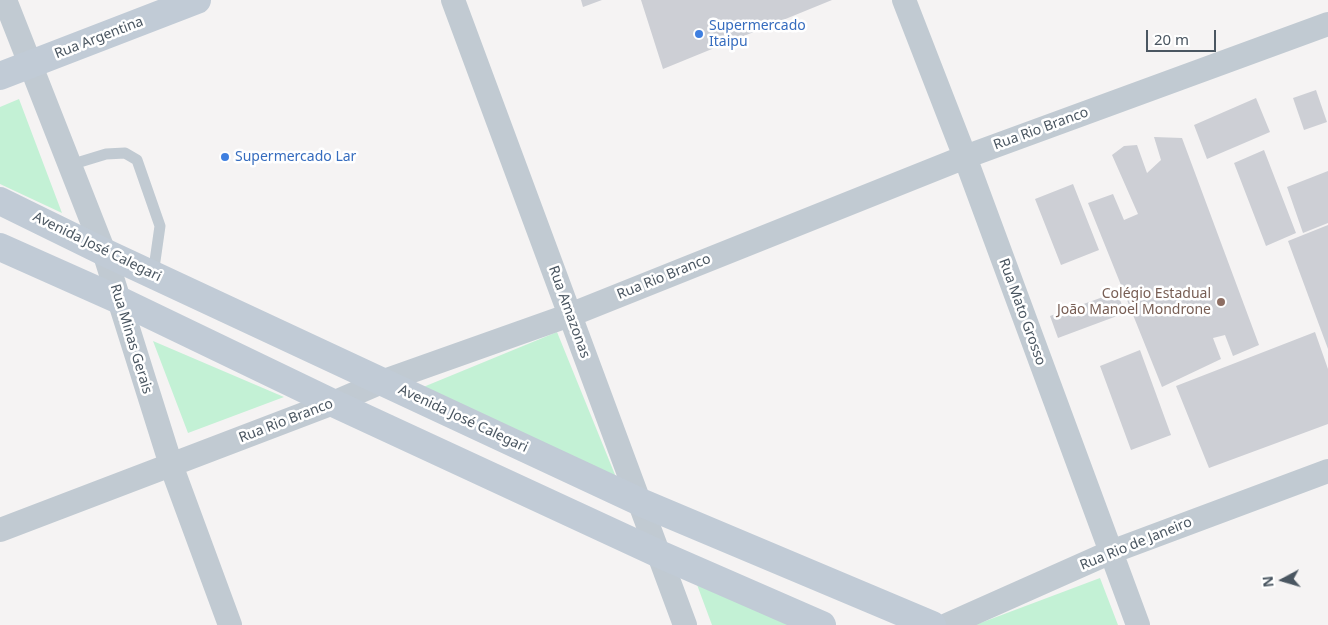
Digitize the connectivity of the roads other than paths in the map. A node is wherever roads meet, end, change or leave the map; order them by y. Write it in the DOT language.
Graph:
graph roads {
  1 [pos="5,0"];
  2 [pos="197,0"];
  3 [pos="453,0"];
  4 [pos="904,0"];
  5 [pos="1328,24"];
  6 [pos="30,64"];
  7 [pos="0,76"];
  8 [pos="965,157"];
  9 [pos="70,165"];
  10 [pos="0,201"];
  11 [pos="0,247"];
  12 [pos="104,252"];
  13 [pos="153,275"];
  14 [pos="119,300"];
  15 [pos="570,315"];
  16 [pos="384,381"];
  17 [pos="333,403"];
  18 [pos="170,465"];
  19 [pos="1328,471"];
  20 [pos="640,502"];
  21 [pos="0,530"];
  22 [pos="1111,552"];
  23 [pos="657,553"];
  24 [pos="230,625"];
  25 [pos="685,625"];
  26 [pos="822,625"];
  27 [pos="932,625"];
  28 [pos="948,625"];
  29 [pos="1138,625"];
  1 -- 6 [label="street, Rua Minas Gerais"];
  2 -- 6 [label="street, Rua Argentina"];
  3 -- 15 [label="street, Rua Amazonas"];
  4 -- 8 [label="street, Rua Mato Grosso"];
  5 -- 8 [label="street, Rua Rio Branco"];
  6 -- 7 [label="street, Rua Argentina"];
  6 -- 9 [label="street, Rua Minas Gerais"];
  8 -- 15 [label="street, Rua Rio Branco"];
  8 -- 22 [label="street, Rua Mato Grosso"];
  9 -- 12 [label="street, Rua Minas Gerais"];
  9 -- 13 [label="lane"];
  10 -- 12 [label="street, Avenida José Calegari"];
  11 -- 14 [label="street"];
  12 -- 13 [label="street, Avenida José Calegari"];
  12 -- 14 [label="street, Rua Minas Gerais"];
  13 -- 16 [label="street, Avenida José Calegari"];
  14 -- 17 [label="street"];
  14 -- 18 [label="street, Rua Minas Gerais"];
  15 -- 16 [label="street, Rua Rio Branco"];
  15 -- 20 [label="street, Rua Amazonas"];
  16 -- 17 [label="street, Rua Rio Branco"];
  16 -- 20 [label="street, Avenida José Calegari"];
  17 -- 18 [label="street, Rua Rio Branco"];
  17 -- 23 [label="street"];
  18 -- 21 [label="street, Rua Rio Branco"];
  18 -- 24 [label="street, Rua Minas Gerais"];
  19 -- 22 [label="street, Rua Rio de Janeiro"];
  20 -- 23 [label="street, Rua Amazonas"];
  20 -- 27 [label="street, Avenida José Calegari"];
  22 -- 28 [label="street, Rua Rio de Janeiro"];
  22 -- 29 [label="street, Rua Mato Grosso"];
  23 -- 25 [label="street, Rua Amazonas"];
  23 -- 26 [label="street"];
}
